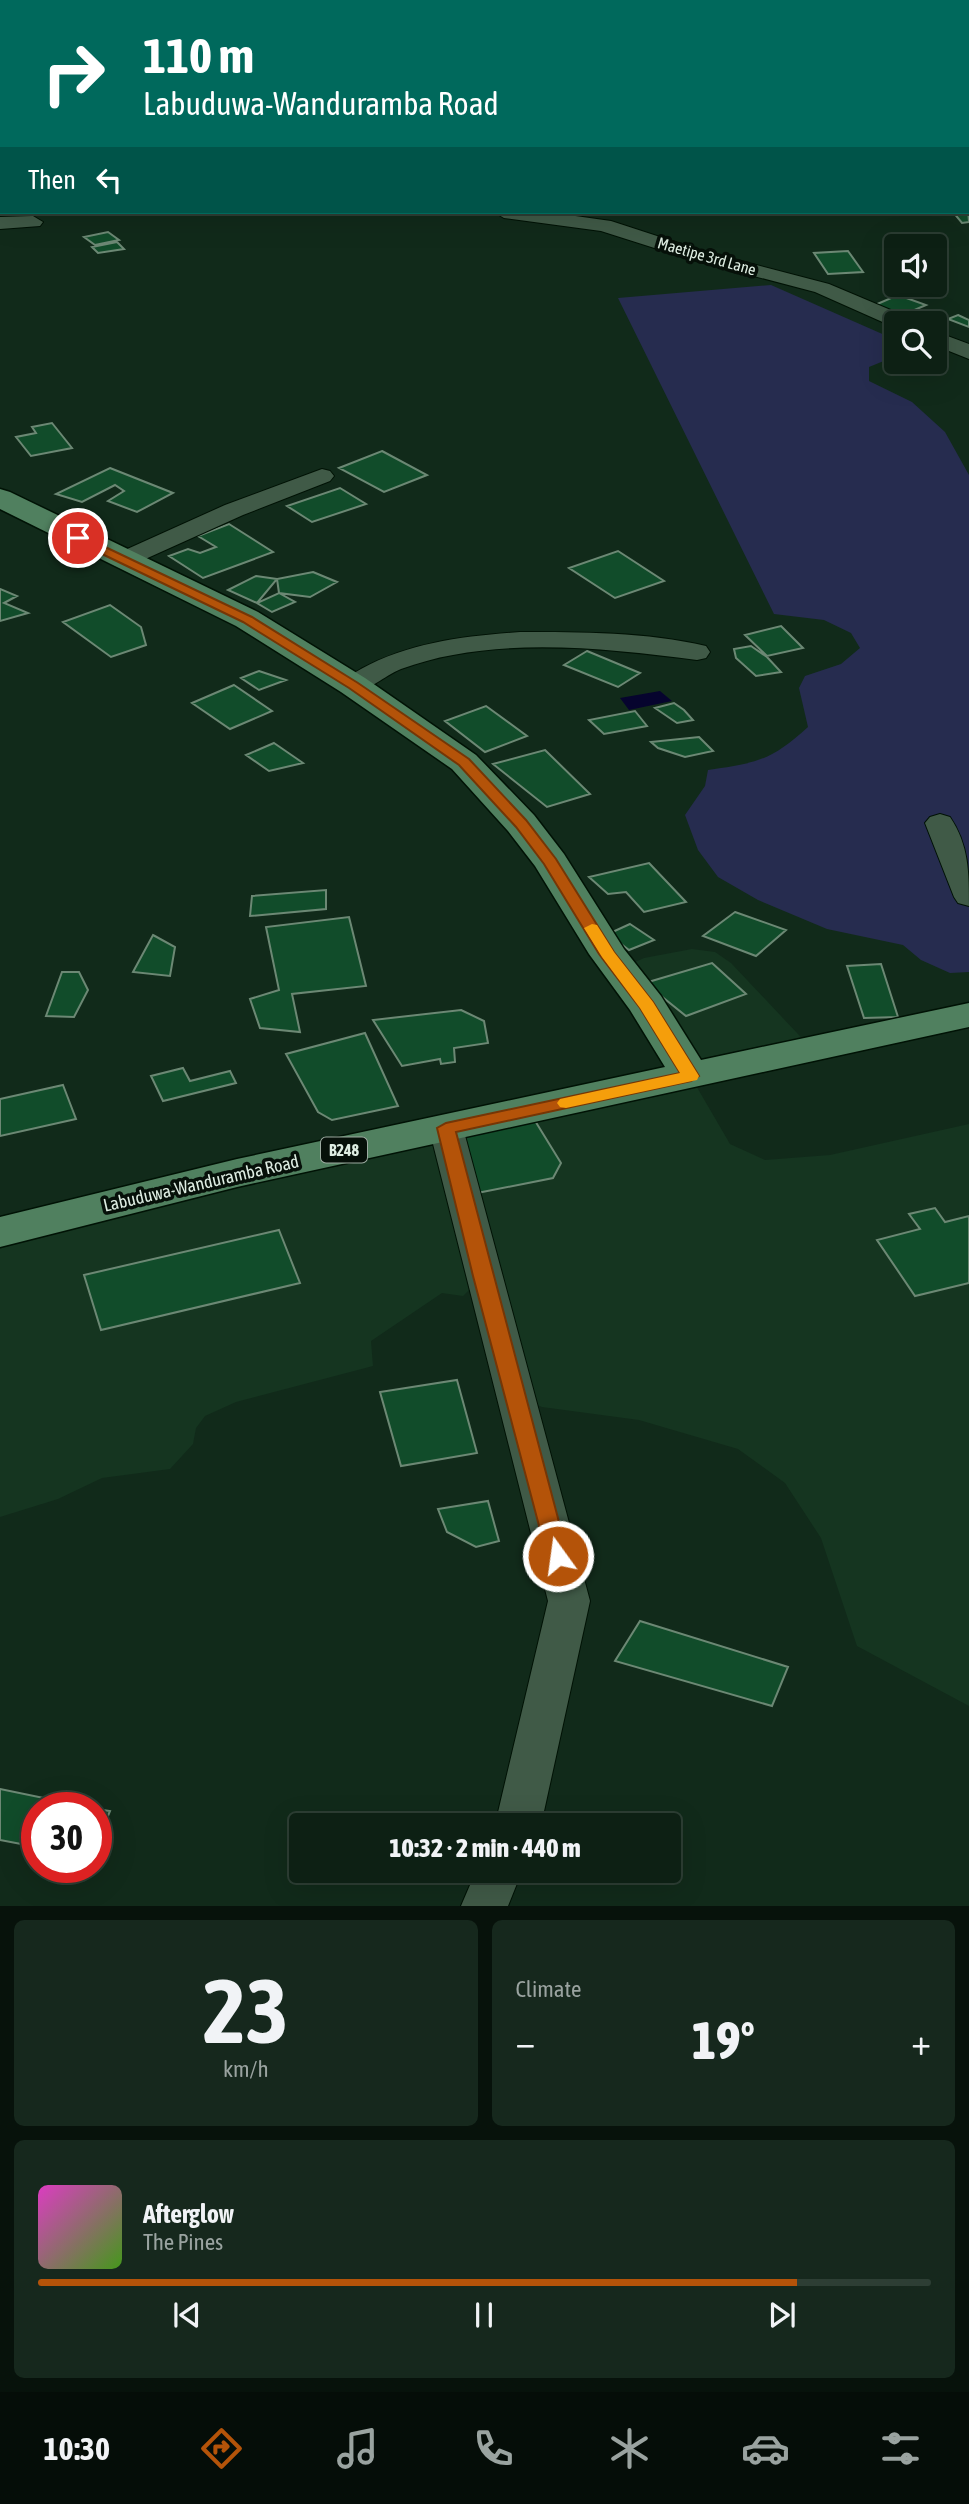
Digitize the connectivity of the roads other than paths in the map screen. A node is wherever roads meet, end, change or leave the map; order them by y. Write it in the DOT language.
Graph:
graph roads {
  1 [pos="519,214"];
  2 [pos="33,222"];
  3 [pos="0,223"];
  4 [pos="884,315"];
  5 [pos="947,343"];
  6 [pos="969,352"];
  7 [pos="322,476"];
  8 [pos="4,503"];
  9 [pos="122,560"];
  10 [pos="697,652"];
  11 [pos="354,685"];
  12 [pos="940,823"];
  13 [pos="969,897"];
  14 [pos="969,1015"];
  15 [pos="691,1076"];
  16 [pos="446,1128"];
  17 [pos="0,1232"];
  18 [pos="521,1813"];
  19 [pos="494,1883"];
  20 [pos="484,1906"];
  1 -- 4 [label="street, Maetipe 3rd Lane"];
  2 -- 3 [label="street"];
  5 -- 6 [label="street"];
  7 -- 9 [label="street"];
  8 -- 9 [label="main road"];
  9 -- 11 [label="main road"];
  10 -- 11 [label="street"];
  11 -- 15 [label="main road"];
  12 -- 13 [label="street"];
  14 -- 15 [label="main road, Labuduwa-Wanduramba Road"];
  15 -- 16 [label="main road, Labuduwa-Wanduramba Road / B248"];
  16 -- 17 [label="main road, Labuduwa-Wanduramba Road / B248"];
  16 -- 18 [label="street"];
  19 -- 20 [label="street"];
}
